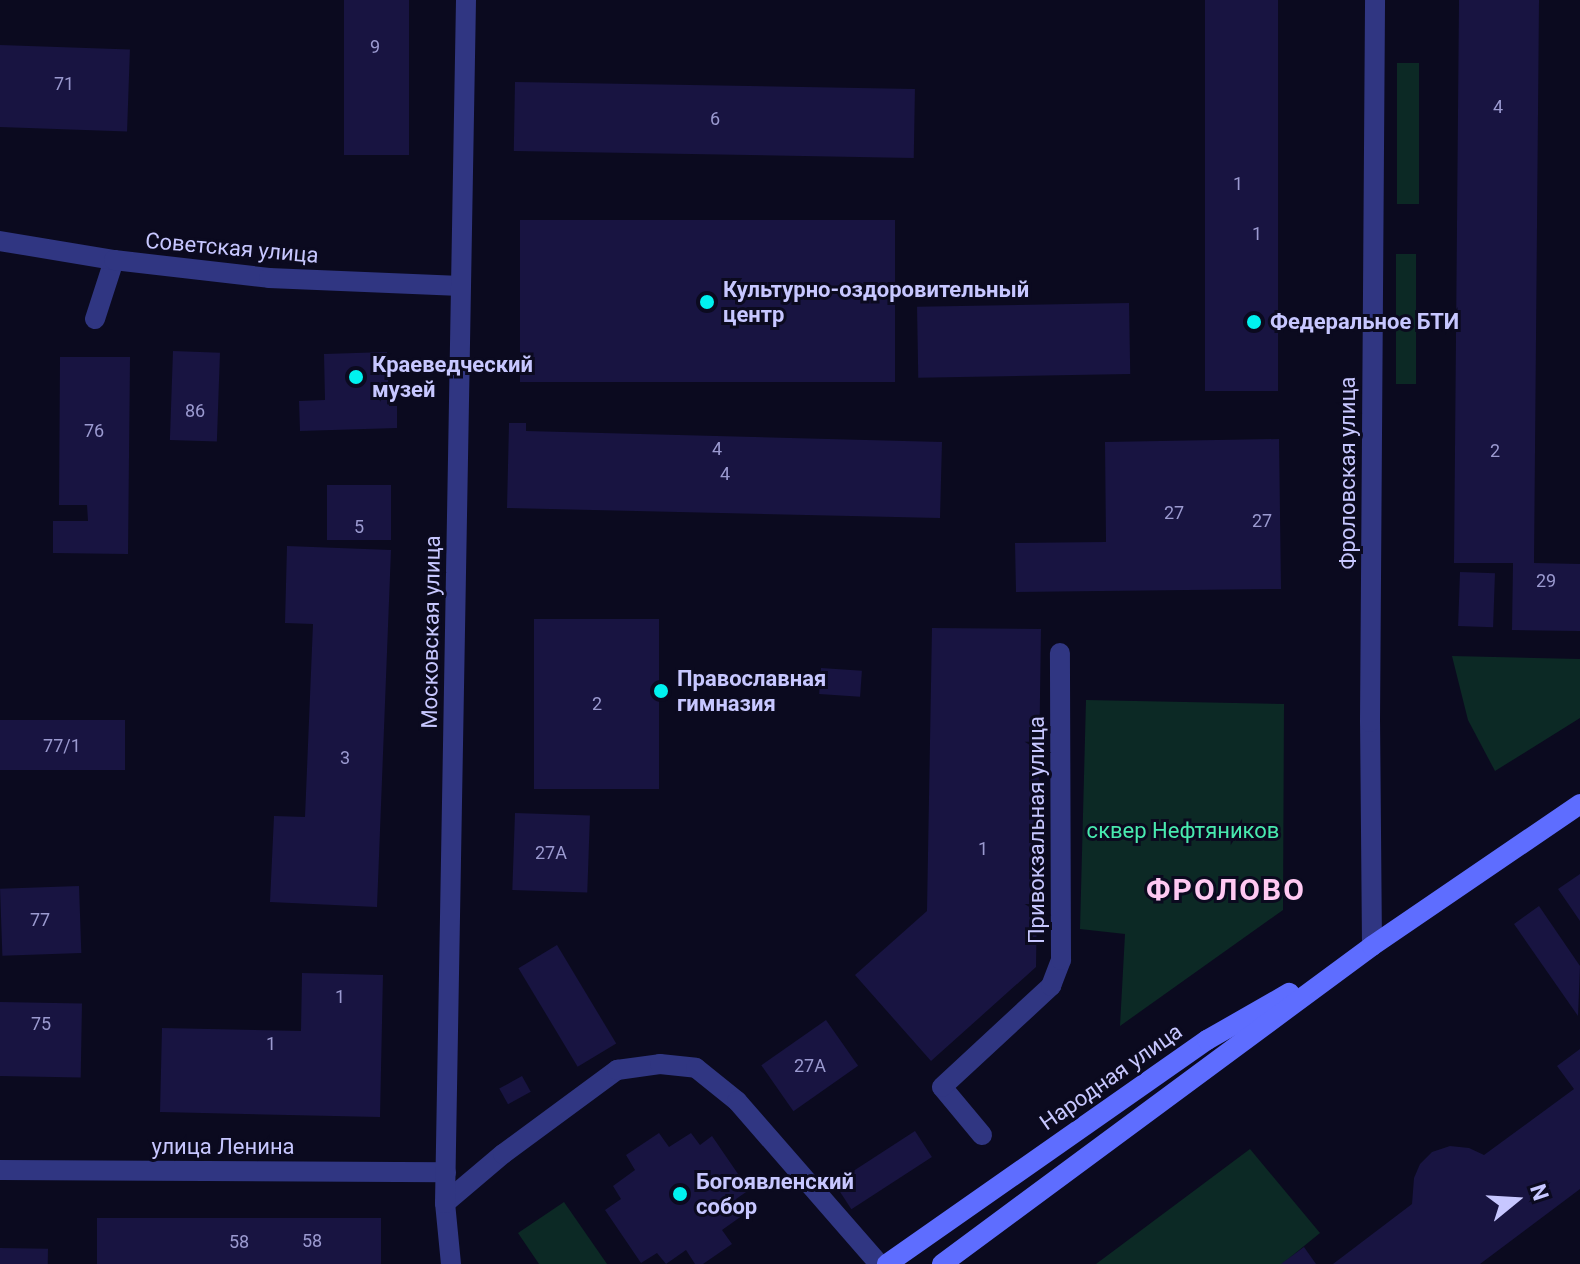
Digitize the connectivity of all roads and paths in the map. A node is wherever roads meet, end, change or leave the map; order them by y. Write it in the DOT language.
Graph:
graph roads {
  1 [pos="466,0"];
  2 [pos="1375,0"];
  3 [pos="0,241"];
  4 [pos="114,260"];
  5 [pos="461,286"];
  6 [pos="95,319"];
  7 [pos="1060,653"];
  8 [pos="1580,804"];
  9 [pos="1372,946"];
  10 [pos="982,1135"];
  11 [pos="0,1170"];
  12 [pos="446,1172"];
  13 [pos="445,1203"];
  14 [pos="451,1264"];
  15 [pos="879,1264"];
  16 [pos="887,1264"];
  17 [pos="942,1264"];
  1 -- 5 [label="street, Московская улица"];
  2 -- 9 [label="street, Фроловская улица"];
  3 -- 4 [label="street, Советская улица"];
  4 -- 5 [label="street, Советская улица"];
  4 -- 6 [label="street"];
  5 -- 12 [label="street, Московская улица"];
  7 -- 10 [label="street, Привокзальная улица"];
  8 -- 9 [label="street, Народная улица"];
  9 -- 16 [label="street, Народная улица"];
  9 -- 17 [label="street, Народная улица"];
  11 -- 12 [label="street, улица Ленина"];
  12 -- 13 [label="street, Московская улица"];
  13 -- 14 [label="street, Московская улица"];
  13 -- 15 [label="street"];
}
